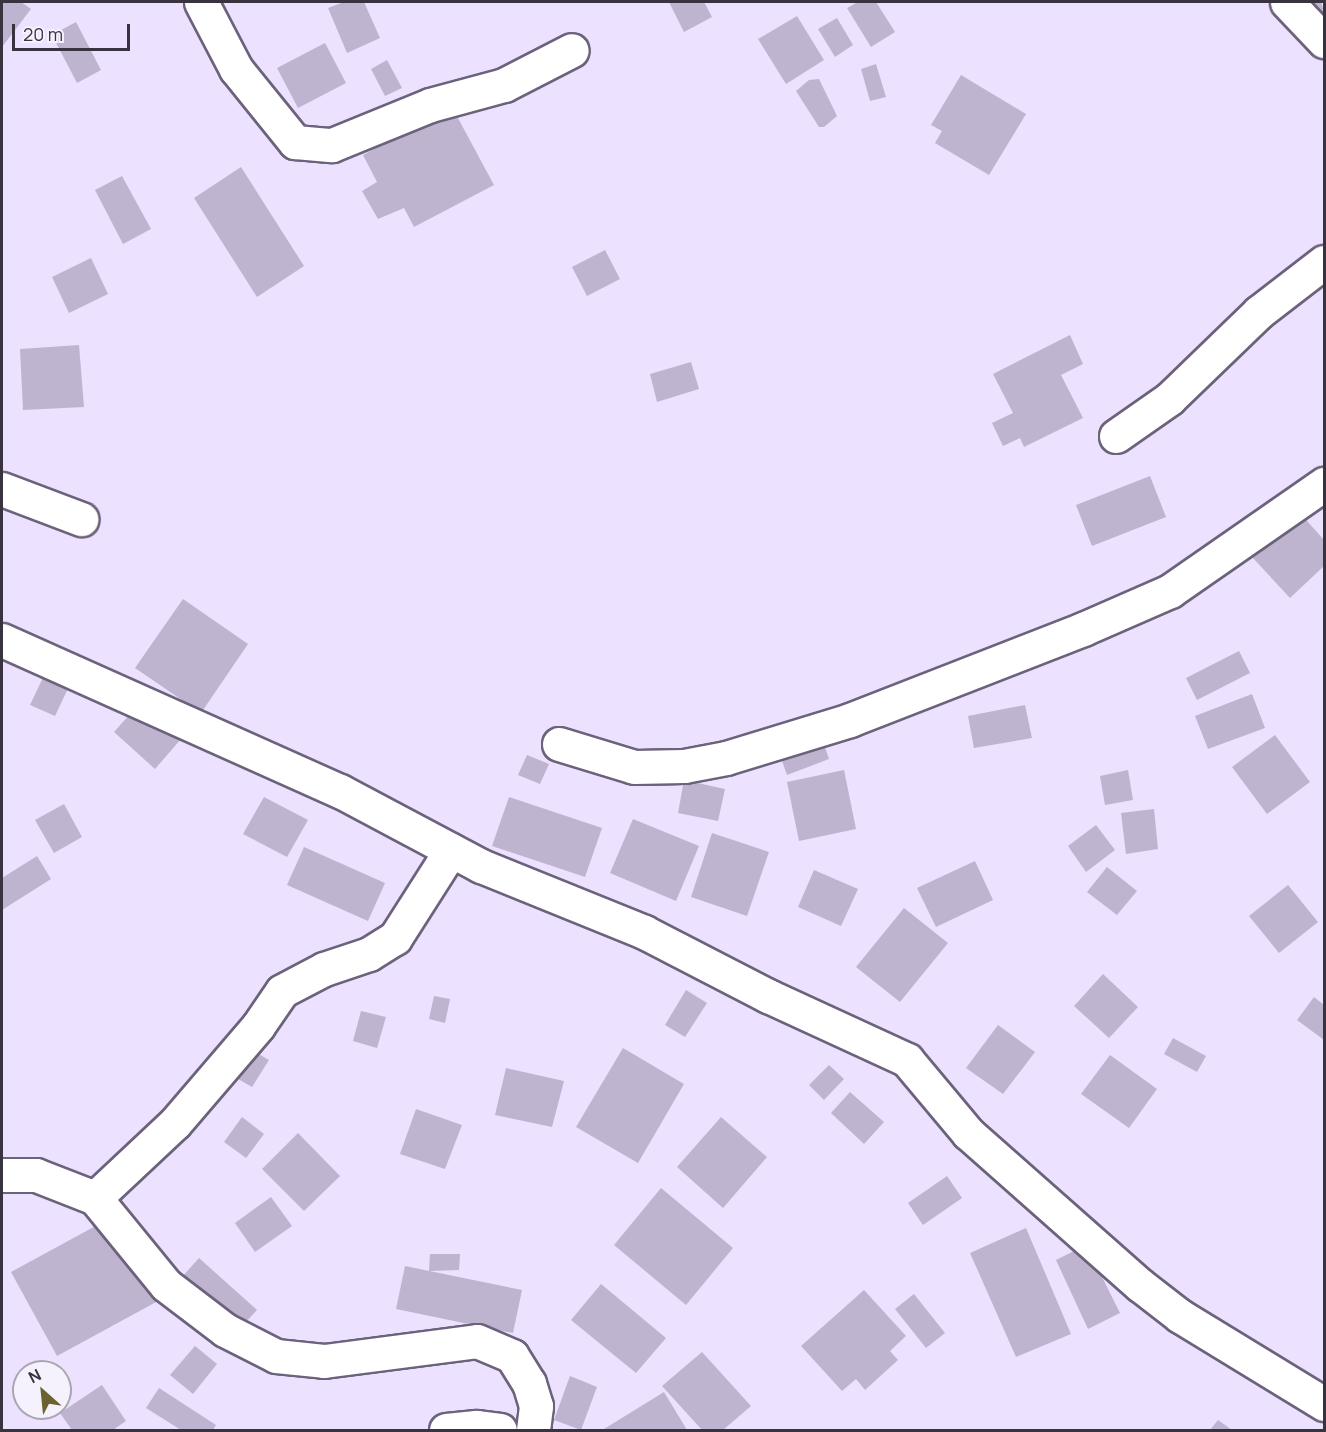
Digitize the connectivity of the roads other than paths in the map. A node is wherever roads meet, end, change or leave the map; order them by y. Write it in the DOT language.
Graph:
graph roads {
  1 [pos="201,2"];
  2 [pos="1287,2"];
  3 [pos="1324,41"];
  4 [pos="573,50"];
  5 [pos="1324,262"];
  6 [pos="1116,436"];
  7 [pos="1324,484"];
  8 [pos="2,489"];
  9 [pos="81,519"];
  10 [pos="2,640"];
  11 [pos="559,744"];
  12 [pos="451,850"];
  13 [pos="2,1175"];
  14 [pos="95,1198"];
  15 [pos="1324,1404"];
  16 [pos="446,1431"];
  17 [pos="500,1431"];
  18 [pos="533,1431"];
  1 -- 4 [label="street"];
  2 -- 3 [label="street"];
  5 -- 6 [label="street"];
  7 -- 11 [label="street"];
  8 -- 9 [label="street"];
  10 -- 12 [label="street"];
  12 -- 14 [label="street"];
  12 -- 15 [label="street"];
  13 -- 14 [label="street"];
  14 -- 18 [label="street"];
  16 -- 17 [label="street"];
}
